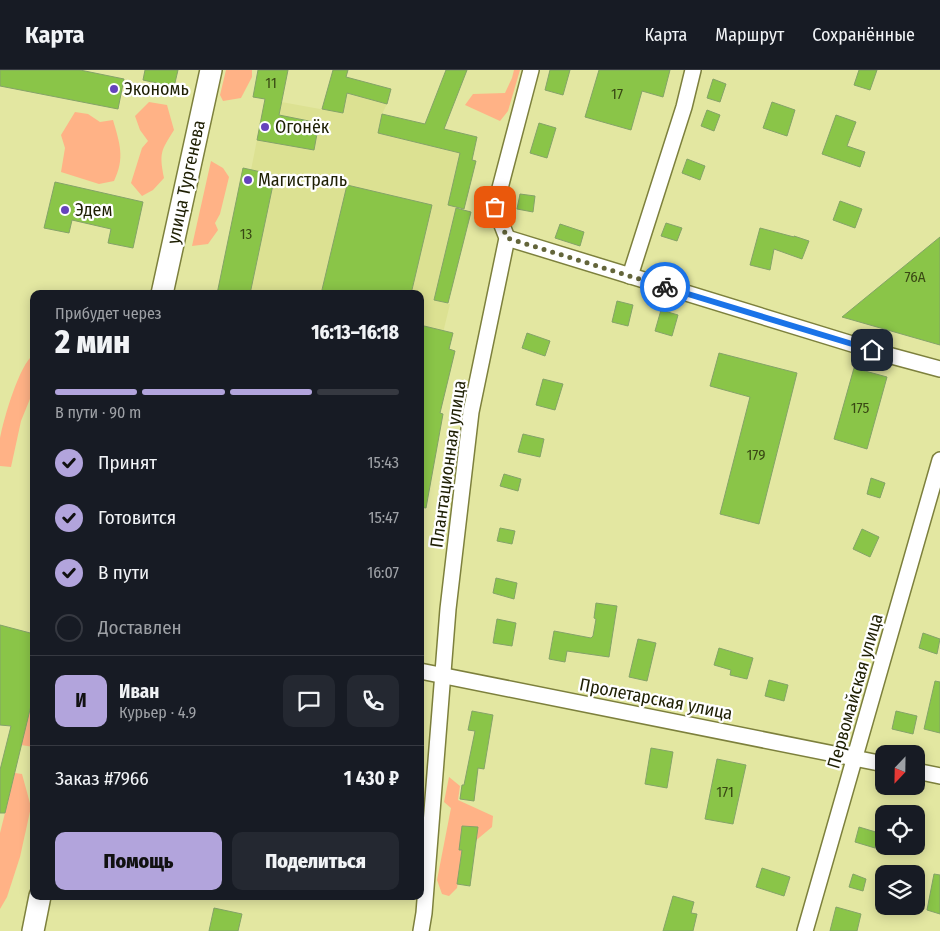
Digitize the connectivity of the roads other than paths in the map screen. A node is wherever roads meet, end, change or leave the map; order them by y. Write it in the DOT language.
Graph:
graph roads {
  1 [pos="211,70"];
  2 [pos="530,70"];
  3 [pos="693,70"];
  4 [pos="507,238"];
  5 [pos="630,276"];
  6 [pos="163,290"];
  7 [pos="940,369"];
  8 [pos="940,460"];
  9 [pos="424,672"];
  10 [pos="443,676"];
  11 [pos="856,758"];
  12 [pos="875,762"];
  13 [pos="925,773"];
  14 [pos="940,776"];
  15 [pos="39,900"];
  16 [pos="33,931"];
  17 [pos="421,931"];
  18 [pos="805,931"];
  1 -- 6 [label="main road, улица Тургенева"];
  2 -- 4 [label="street"];
  3 -- 5 [label="street"];
  4 -- 5 [label="street"];
  4 -- 10 [label="street, Плантационная улица"];
  5 -- 7 [label="street"];
  8 -- 11 [label="street, Первомайская улица"];
  9 -- 10 [label="street, Пролетарская улица"];
  10 -- 11 [label="street, Пролетарская улица"];
  10 -- 17 [label="street, Плантационная улица"];
  11 -- 12 [label="street, Пролетарская улица"];
  11 -- 18 [label="street, Первомайская улица"];
  13 -- 14 [label="street"];
  15 -- 16 [label="main road"];
}
